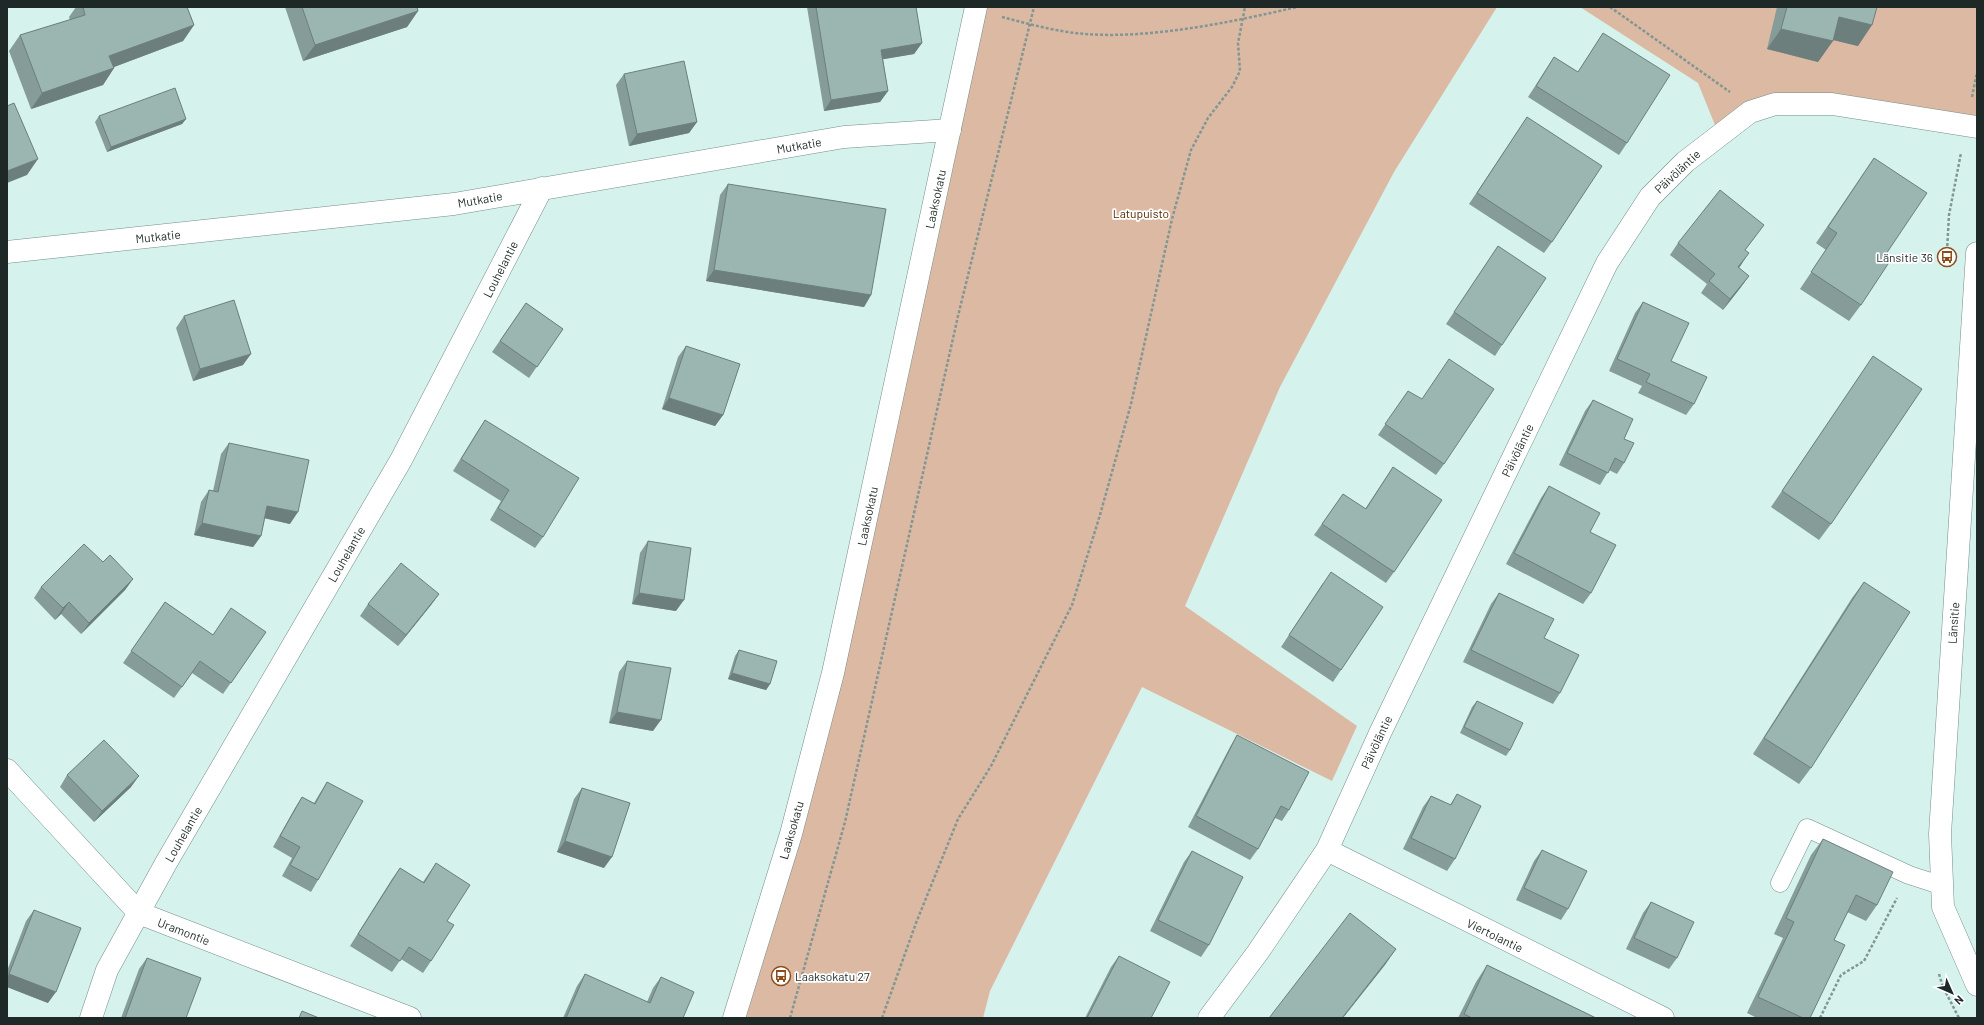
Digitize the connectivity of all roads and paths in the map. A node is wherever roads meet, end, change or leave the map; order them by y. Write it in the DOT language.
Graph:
graph roads {
  1 [pos="1034,7"];
  2 [pos="1245,7"];
  3 [pos="1297,7"];
  4 [pos="1610,7"];
  5 [pos="976,9"];
  6 [pos="1242,19"];
  7 [pos="1030,24"];
  8 [pos="1750,112"];
  9 [pos="1977,127"];
  10 [pos="950,130"];
  11 [pos="542,188"];
  12 [pos="7,252"];
  13 [pos="1977,253"];
  14 [pos="7,770"];
  15 [pos="1327,850"];
  16 [pos="1909,875"];
  17 [pos="1780,883"];
  18 [pos="1943,886"];
  19 [pos="139,913"];
  20 [pos="1977,985"];
  21 [pos="90,1018"];
  22 [pos="410,1018"];
  23 [pos="734,1018"];
  24 [pos="790,1018"];
  25 [pos="882,1018"];
  26 [pos="1209,1018"];
  27 [pos="1663,1018"];
  28 [pos="1820,1018"];
  1 -- 7 [label="path"];
  2 -- 6 [label="path"];
  3 -- 6 [label="path"];
  4 -- 8 [label="path"];
  5 -- 7 [label="path"];
  5 -- 10 [label="street, Laaksokatu"];
  6 -- 7 [label="path"];
  6 -- 25 [label="path"];
  7 -- 24 [label="path"];
  8 -- 9 [label="street, Päivöläntie"];
  8 -- 15 [label="street, Päivöläntie"];
  10 -- 11 [label="street, Mutkatie"];
  10 -- 23 [label="street, Laaksokatu"];
  11 -- 12 [label="street, Mutkatie"];
  11 -- 19 [label="street, Louhelantie"];
  13 -- 18 [label="street, Länsitie"];
  14 -- 19 [label="street, Uramontie"];
  15 -- 26 [label="street, Päivöläntie"];
  15 -- 27 [label="street, Viertolantie"];
  16 -- 17 [label="lane"];
  16 -- 18 [label="lane"];
  16 -- 28 [label="path"];
  18 -- 20 [label="street, Länsitie"];
  19 -- 21 [label="street, Louhelantie"];
  19 -- 22 [label="street, Uramontie"];
}
